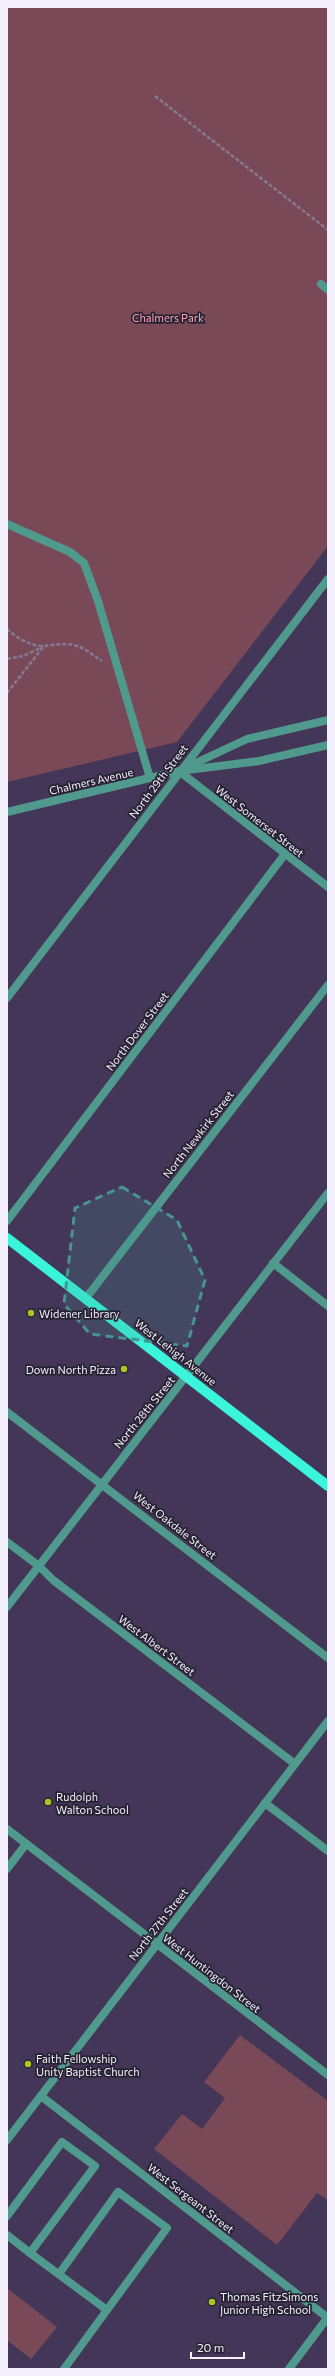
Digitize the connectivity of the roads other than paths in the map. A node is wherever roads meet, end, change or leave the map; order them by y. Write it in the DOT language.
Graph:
graph roads {
  1 [pos="320,284"];
  2 [pos="328,290"];
  3 [pos="7,524"];
  4 [pos="328,579"];
  5 [pos="328,720"];
  6 [pos="328,745"];
  7 [pos="179,771"];
  8 [pos="150,778"];
  9 [pos="7,812"];
  10 [pos="285,854"];
  11 [pos="328,887"];
  12 [pos="328,985"];
  13 [pos="7,998"];
  14 [pos="328,1193"];
  15 [pos="7,1221"];
  16 [pos="7,1238"];
  17 [pos="273,1263"];
  18 [pos="86,1298"];
  19 [pos="328,1306"];
  20 [pos="187,1376"];
  21 [pos="7,1412"];
  22 [pos="101,1482"];
  23 [pos="328,1486"];
  24 [pos="7,1542"];
  25 [pos="39,1566"];
  26 [pos="7,1607"];
  27 [pos="328,1658"];
  28 [pos="328,1722"];
  29 [pos="295,1764"];
  30 [pos="265,1803"];
  31 [pos="7,1829"];
  32 [pos="26,1844"];
  33 [pos="328,1851"];
  34 [pos="7,1869"];
  35 [pos="156,1944"];
  36 [pos="328,2075"];
  37 [pos="41,2096"];
  38 [pos="7,2140"];
  39 [pos="7,2216"];
  40 [pos="7,2235"];
  41 [pos="30,2253"];
  42 [pos="59,2274"];
  43 [pos="107,2310"];
  44 [pos="328,2318"];
  45 [pos="64,2369"];
  46 [pos="289,2369"];
  1 -- 2 [label="street"];
  3 -- 8 [label="street"];
  4 -- 7 [label="street, North 29th Street"];
  5 -- 7 [label="street, Chalmers Avenue"];
  6 -- 7 [label="street, Chalmers Avenue"];
  7 -- 8 [label="street, Chalmers Avenue"];
  7 -- 10 [label="street, West Somerset Street"];
  7 -- 13 [label="street, North 29th Street"];
  8 -- 9 [label="street, Chalmers Avenue"];
  10 -- 11 [label="street, West Somerset Street"];
  10 -- 15 [label="street, North Dover Street"];
  12 -- 18 [label="street, North Newkirk Street"];
  14 -- 17 [label="street, North 28th Street"];
  16 -- 18 [label="main road, West Lehigh Avenue"];
  17 -- 19 [label="street"];
  17 -- 20 [label="street, North 28th Street"];
  18 -- 20 [label="main road, West Lehigh Avenue"];
  20 -- 22 [label="street, North 28th Street"];
  20 -- 23 [label="main road, West Lehigh Avenue"];
  21 -- 22 [label="street, West Oakdale Street"];
  22 -- 25 [label="street, North 28th Street"];
  22 -- 27 [label="street, West Oakdale Street"];
  24 -- 25 [label="street, West Albert Street"];
  25 -- 26 [label="street, North 28th Street"];
  25 -- 29 [label="street, West Albert Street"];
  28 -- 29 [label="street, North 27th Street"];
  29 -- 30 [label="street, North 27th Street"];
  30 -- 33 [label="street"];
  30 -- 35 [label="street, North 27th Street"];
  31 -- 32 [label="street, West Huntingdon Street"];
  32 -- 34 [label="street"];
  32 -- 35 [label="street, West Huntingdon Street"];
  35 -- 36 [label="street, West Huntingdon Street"];
  35 -- 37 [label="street, North 27th Street"];
  37 -- 38 [label="street, North 27th Street"];
  37 -- 44 [label="street, West Sergeant Street"];
  39 -- 41 [label="street"];
  40 -- 41 [label="street"];
  41 -- 42 [label="street"];
  42 -- 43 [label="street"];
  42 -- 43 [label="street"];
  43 -- 45 [label="street"];
  44 -- 46 [label="street"];
}
